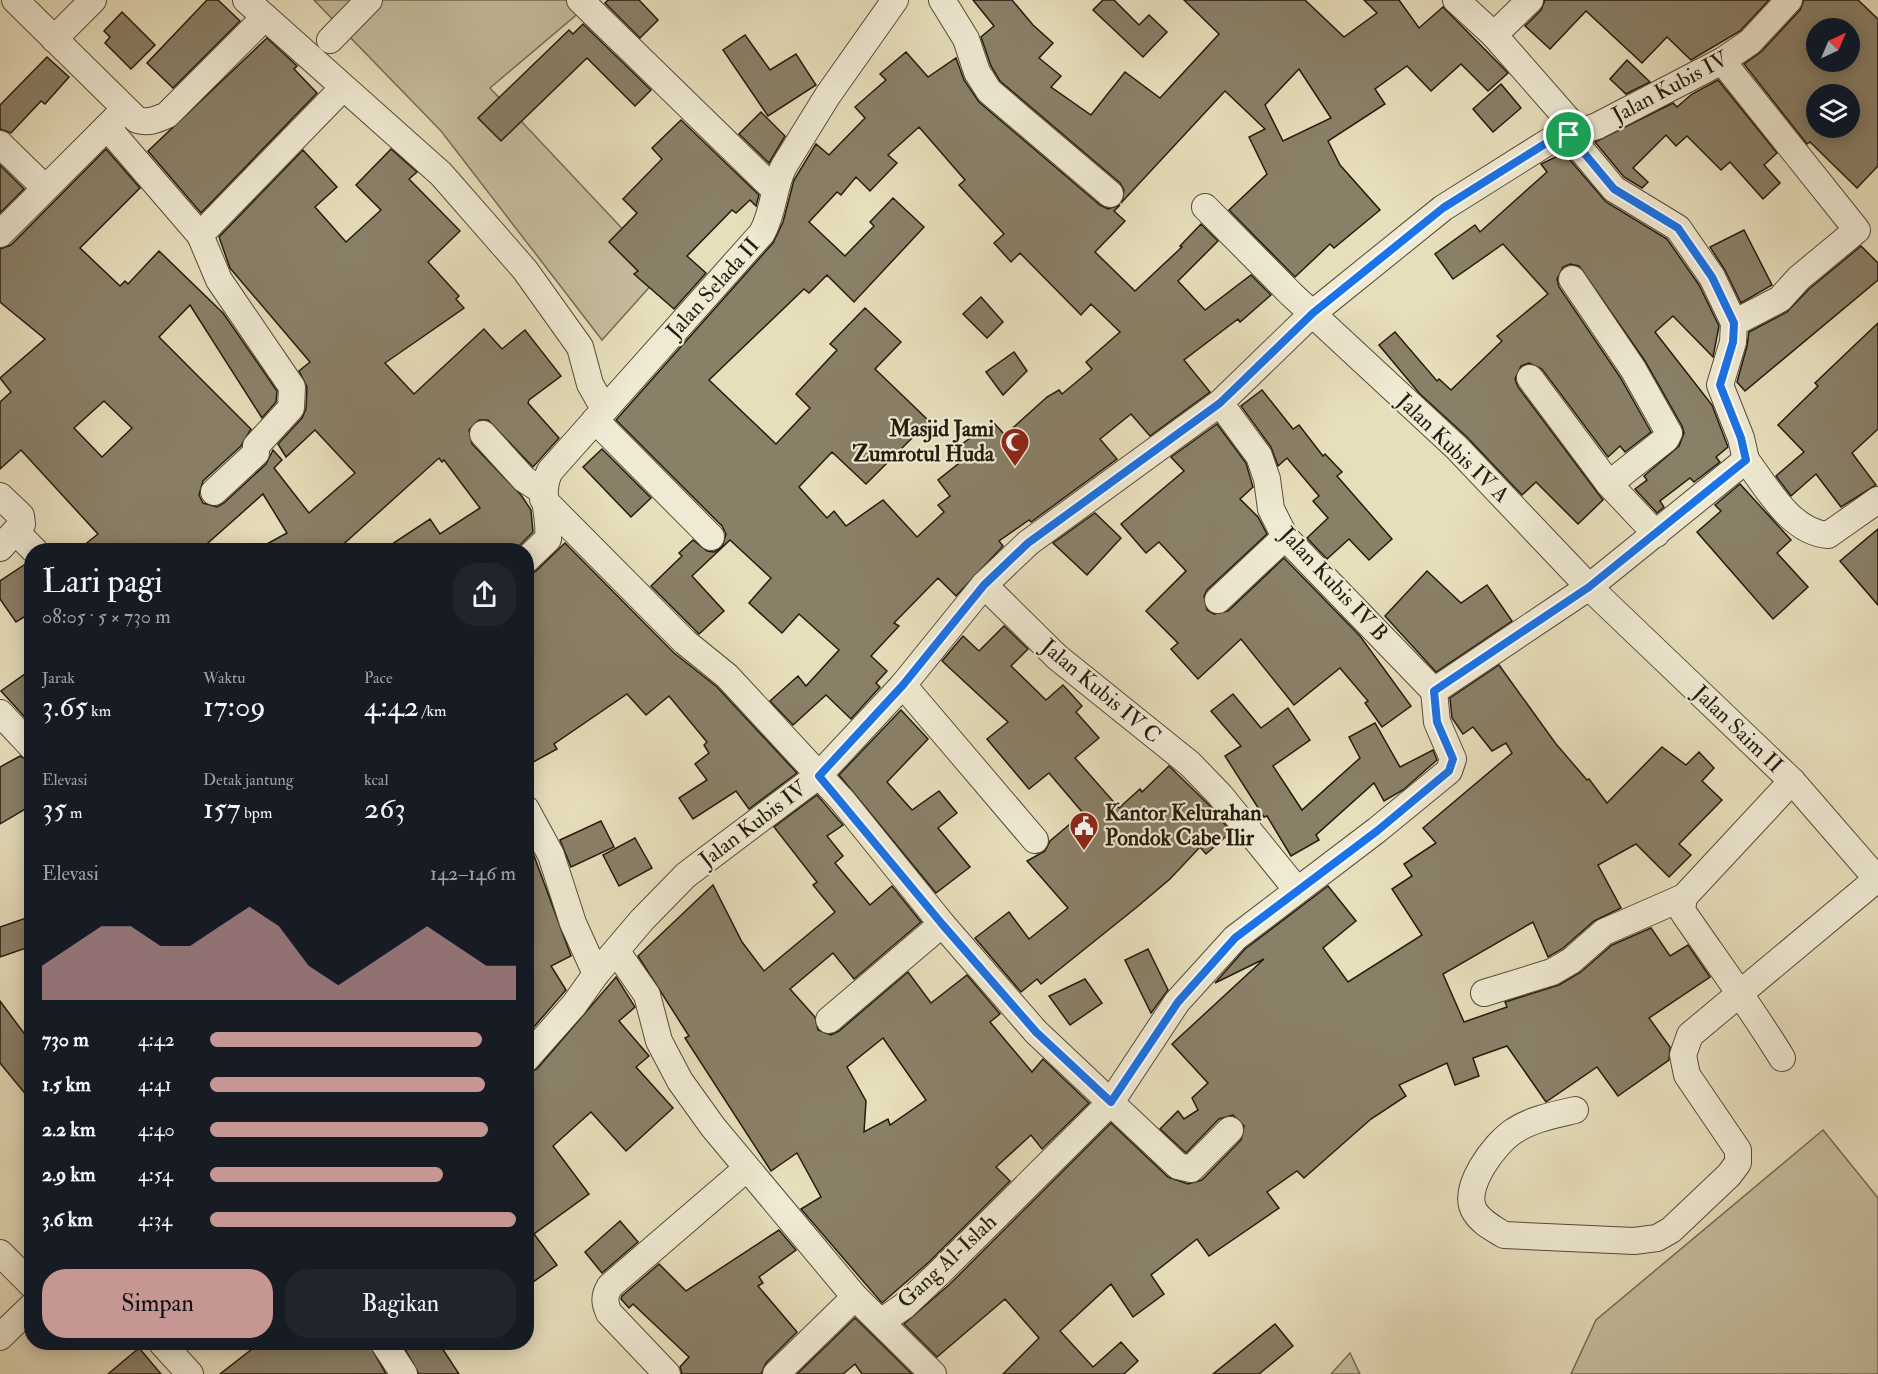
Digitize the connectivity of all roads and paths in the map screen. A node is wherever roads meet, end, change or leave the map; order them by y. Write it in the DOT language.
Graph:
graph roads {
  1 [pos="15,0"];
  2 [pos="93,0"];
  3 [pos="246,0"];
  4 [pos="369,0"];
  5 [pos="895,0"];
  6 [pos="942,0"];
  7 [pos="1456,0"];
  8 [pos="1530,0"];
  9 [pos="1789,0"];
  10 [pos="590,3"];
  11 [pos="265,17"];
  12 [pos="1494,35"];
  13 [pos="54,39"];
  14 [pos="330,40"];
  15 [pos="1722,61"];
  16 [pos="339,86"];
  17 [pos="125,109"];
  18 [pos="107,127"];
  19 [pos="1574,133"];
  20 [pos="0,144"];
  21 [pos="45,188"];
  22 [pos="775,190"];
  23 [pos="1110,194"];
  24 [pos="1205,207"];
  25 [pos="0,234"];
  26 [pos="200,235"];
  27 [pos="1572,279"];
  28 [pos="1313,313"];
  29 [pos="1734,323"];
  30 [pos="1530,378"];
  31 [pos="1220,403"];
  32 [pos="599,415"];
  33 [pos="483,434"];
  34 [pos="1746,460"];
  35 [pos="1610,484"];
  36 [pos="214,492"];
  37 [pos="0,496"];
  38 [pos="543,496"];
  39 [pos="1878,500"];
  40 [pos="1656,534"];
  41 [pos="13,535"];
  42 [pos="711,537"];
  43 [pos="1285,537"];
  44 [pos="534,552"];
  45 [pos="984,585"];
  46 [pos="1589,587"];
  47 [pos="1218,600"];
  48 [pos="903,685"];
  49 [pos="1434,691"];
  50 [pos="0,713"];
  51 [pos="24,738"];
  52 [pos="819,776"];
  53 [pos="1792,781"];
  54 [pos="534,824"];
  55 [pos="1035,840"];
  56 [pos="1877,879"];
  57 [pos="1297,890"];
  58 [pos="1684,897"];
  59 [pos="942,924"];
  60 [pos="618,952"];
  61 [pos="596,974"];
  62 [pos="1741,992"];
  63 [pos="1484,993"];
  64 [pos="829,1020"];
  65 [pos="534,1050"];
  66 [pos="1782,1058"];
  67 [pos="1111,1102"];
  68 [pos="1575,1110"];
  69 [pos="1230,1130"];
  70 [pos="746,1170"];
  71 [pos="0,1253"];
  72 [pos="24,1278"];
  73 [pos="855,1297"];
  74 [pos="24,1314"];
  75 [pos="881,1322"];
  76 [pos="0,1336"];
  77 [pos="168,1350"];
  78 [pos="388,1350"];
  79 [pos="190,1374"];
  80 [pos="404,1374"];
  81 [pos="667,1374"];
  82 [pos="777,1374"];
  83 [pos="933,1374"];
  1 -- 13 [label="street"];
  2 -- 13 [label="street"];
  3 -- 11 [label="street"];
  4 -- 14 [label="street"];
  5 -- 22 [label="street, Jalan Selada II"];
  6 -- 23 [label="street"];
  7 -- 12 [label="street"];
  8 -- 12 [label="street"];
  9 -- 15 [label="street, Jalan Kubis IV"];
  10 -- 22 [label="street"];
  11 -- 16 [label="street"];
  11 -- 17 [label="street"];
  12 -- 19 [label="street"];
  13 -- 17 [label="street"];
  15 -- 19 [label="street, Jalan Kubis IV"];
  15 -- 29 [label="street"];
  16 -- 26 [label="street"];
  16 -- 32 [label="street"];
  17 -- 18 [label="street"];
  18 -- 21 [label="street"];
  18 -- 26 [label="street"];
  19 -- 28 [label="street, Jalan Kubis IV"];
  19 -- 29 [label="street"];
  20 -- 21 [label="street"];
  21 -- 25 [label="street"];
  22 -- 32 [label="street, Jalan Selada II"];
  24 -- 28 [label="street, Jalan Kubis IV A"];
  26 -- 36 [label="street"];
  27 -- 35 [label="street"];
  28 -- 31 [label="street, Jalan Kubis IV"];
  28 -- 46 [label="street, Jalan Kubis IV A"];
  29 -- 34 [label="street"];
  30 -- 35 [label="street"];
  31 -- 43 [label="street, Jalan Kubis IV B"];
  31 -- 45 [label="street, Jalan Kubis IV"];
  32 -- 38 [label="street, Jalan Selada II"];
  32 -- 42 [label="street"];
  33 -- 38 [label="street"];
  34 -- 39 [label="street"];
  34 -- 40 [label="street"];
  35 -- 40 [label="street"];
  37 -- 41 [label="street"];
  38 -- 44 [label="street"];
  38 -- 52 [label="street"];
  40 -- 46 [label="street"];
  43 -- 47 [label="street"];
  43 -- 49 [label="street, Jalan Kubis IV B"];
  45 -- 48 [label="street, Jalan Kubis IV"];
  45 -- 57 [label="street, Jalan Kubis IV C"];
  46 -- 49 [label="street"];
  46 -- 53 [label="street, Jalan Saim II"];
  48 -- 52 [label="street, Jalan Kubis IV"];
  48 -- 55 [label="street"];
  49 -- 57 [label="street, Gang Al-Islah"];
  50 -- 51 [label="street"];
  52 -- 59 [label="street"];
  52 -- 60 [label="street, Jalan Kubis IV"];
  53 -- 56 [label="street, Jalan Saim II"];
  53 -- 58 [label="street"];
  54 -- 61 [label="street"];
  56 -- 62 [label="street"];
  57 -- 67 [label="street, Gang Al-Islah"];
  58 -- 62 [label="street"];
  58 -- 63 [label="street"];
  59 -- 64 [label="street"];
  59 -- 67 [label="street"];
  60 -- 61 [label="street, Jalan Kubis IV"];
  60 -- 70 [label="street, Gang Al-Islah"];
  61 -- 65 [label="street, Jalan Kubis IV"];
  62 -- 66 [label="street"];
  62 -- 68 [label="street"];
  67 -- 69 [label="street"];
  67 -- 75 [label="street, Gang Al-Islah"];
  70 -- 73 [label="street, Gang Al-Islah"];
  70 -- 81 [label="street"];
  71 -- 72 [label="street"];
  73 -- 75 [label="street, Gang Al-Islah"];
  73 -- 82 [label="street"];
  74 -- 76 [label="street"];
  75 -- 83 [label="street"];
  77 -- 79 [label="street"];
  78 -- 80 [label="street"];
}
